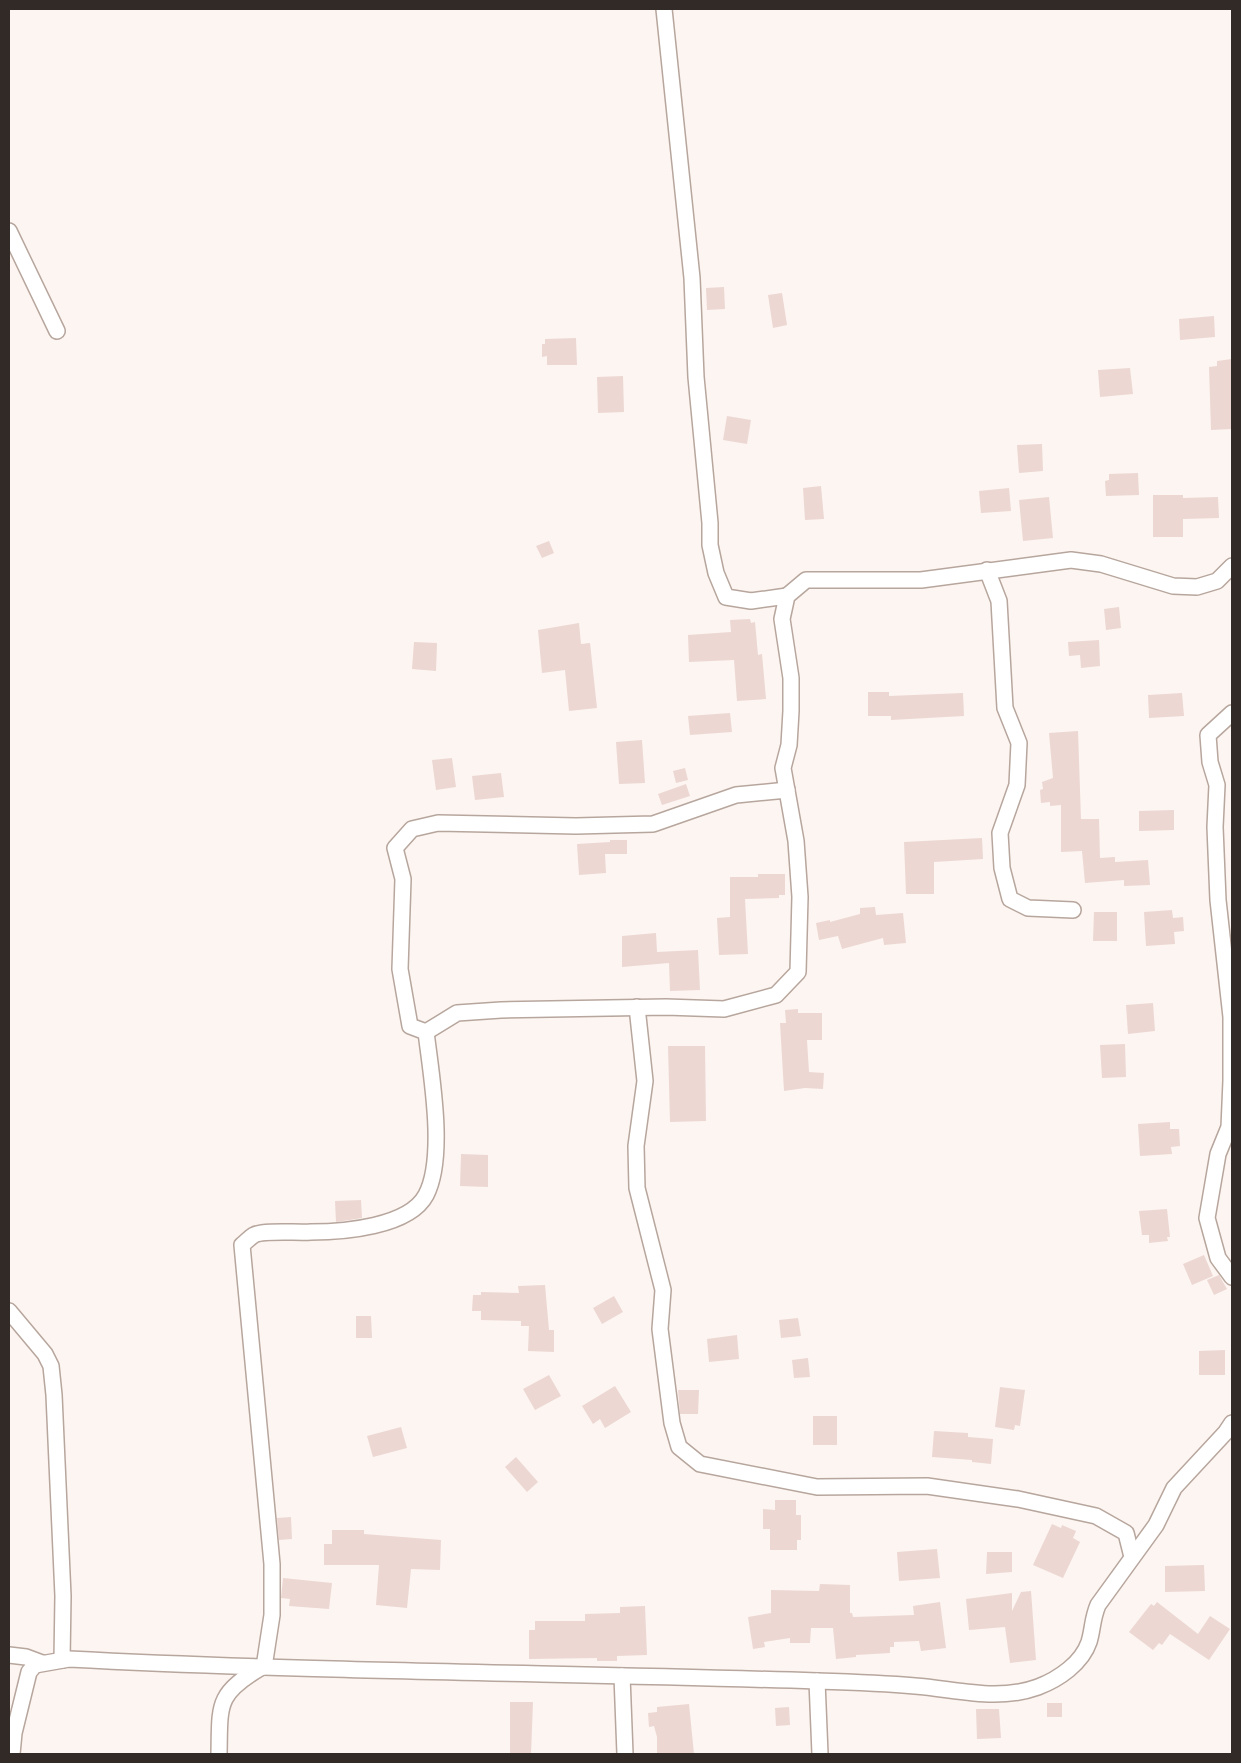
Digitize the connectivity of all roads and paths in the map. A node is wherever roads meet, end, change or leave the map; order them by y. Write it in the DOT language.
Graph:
graph roads {
  1 [pos="664,9"];
  2 [pos="9,231"];
  3 [pos="56,331"];
  4 [pos="1232,566"];
  5 [pos="987,570"];
  6 [pos="787,596"];
  7 [pos="1232,713"];
  8 [pos="787,790"];
  9 [pos="1073,910"];
  10 [pos="637,1008"];
  11 [pos="1231,1017"];
  12 [pos="426,1032"];
  13 [pos="1232,1277"];
  14 [pos="9,1311"];
  15 [pos="1232,1423"];
  16 [pos="1132,1557"];
  17 [pos="9,1655"];
  18 [pos="62,1660"];
  19 [pos="42,1663"];
  20 [pos="264,1666"];
  21 [pos="622,1676"];
  22 [pos="817,1681"];
  23 [pos="12,1754"];
  24 [pos="219,1754"];
  25 [pos="625,1754"];
  26 [pos="820,1754"];
  1 -- 6 [label="street"];
  2 -- 3 [label="street"];
  4 -- 5 [label="street"];
  5 -- 6 [label="street"];
  5 -- 9 [label="street"];
  6 -- 8 [label="street"];
  7 -- 11 [label="street"];
  8 -- 10 [label="street"];
  8 -- 12 [label="street"];
  10 -- 12 [label="street"];
  10 -- 16 [label="street"];
  11 -- 13 [label="street"];
  12 -- 20 [label="street"];
  14 -- 18 [label="street"];
  15 -- 16 [label="street"];
  16 -- 22 [label="street"];
  17 -- 19 [label="street"];
  18 -- 19 [label="street"];
  18 -- 20 [label="street"];
  19 -- 23 [label="street"];
  20 -- 21 [label="street"];
  20 -- 24 [label="street"];
  21 -- 22 [label="street"];
  21 -- 25 [label="street"];
  22 -- 26 [label="street"];
}
